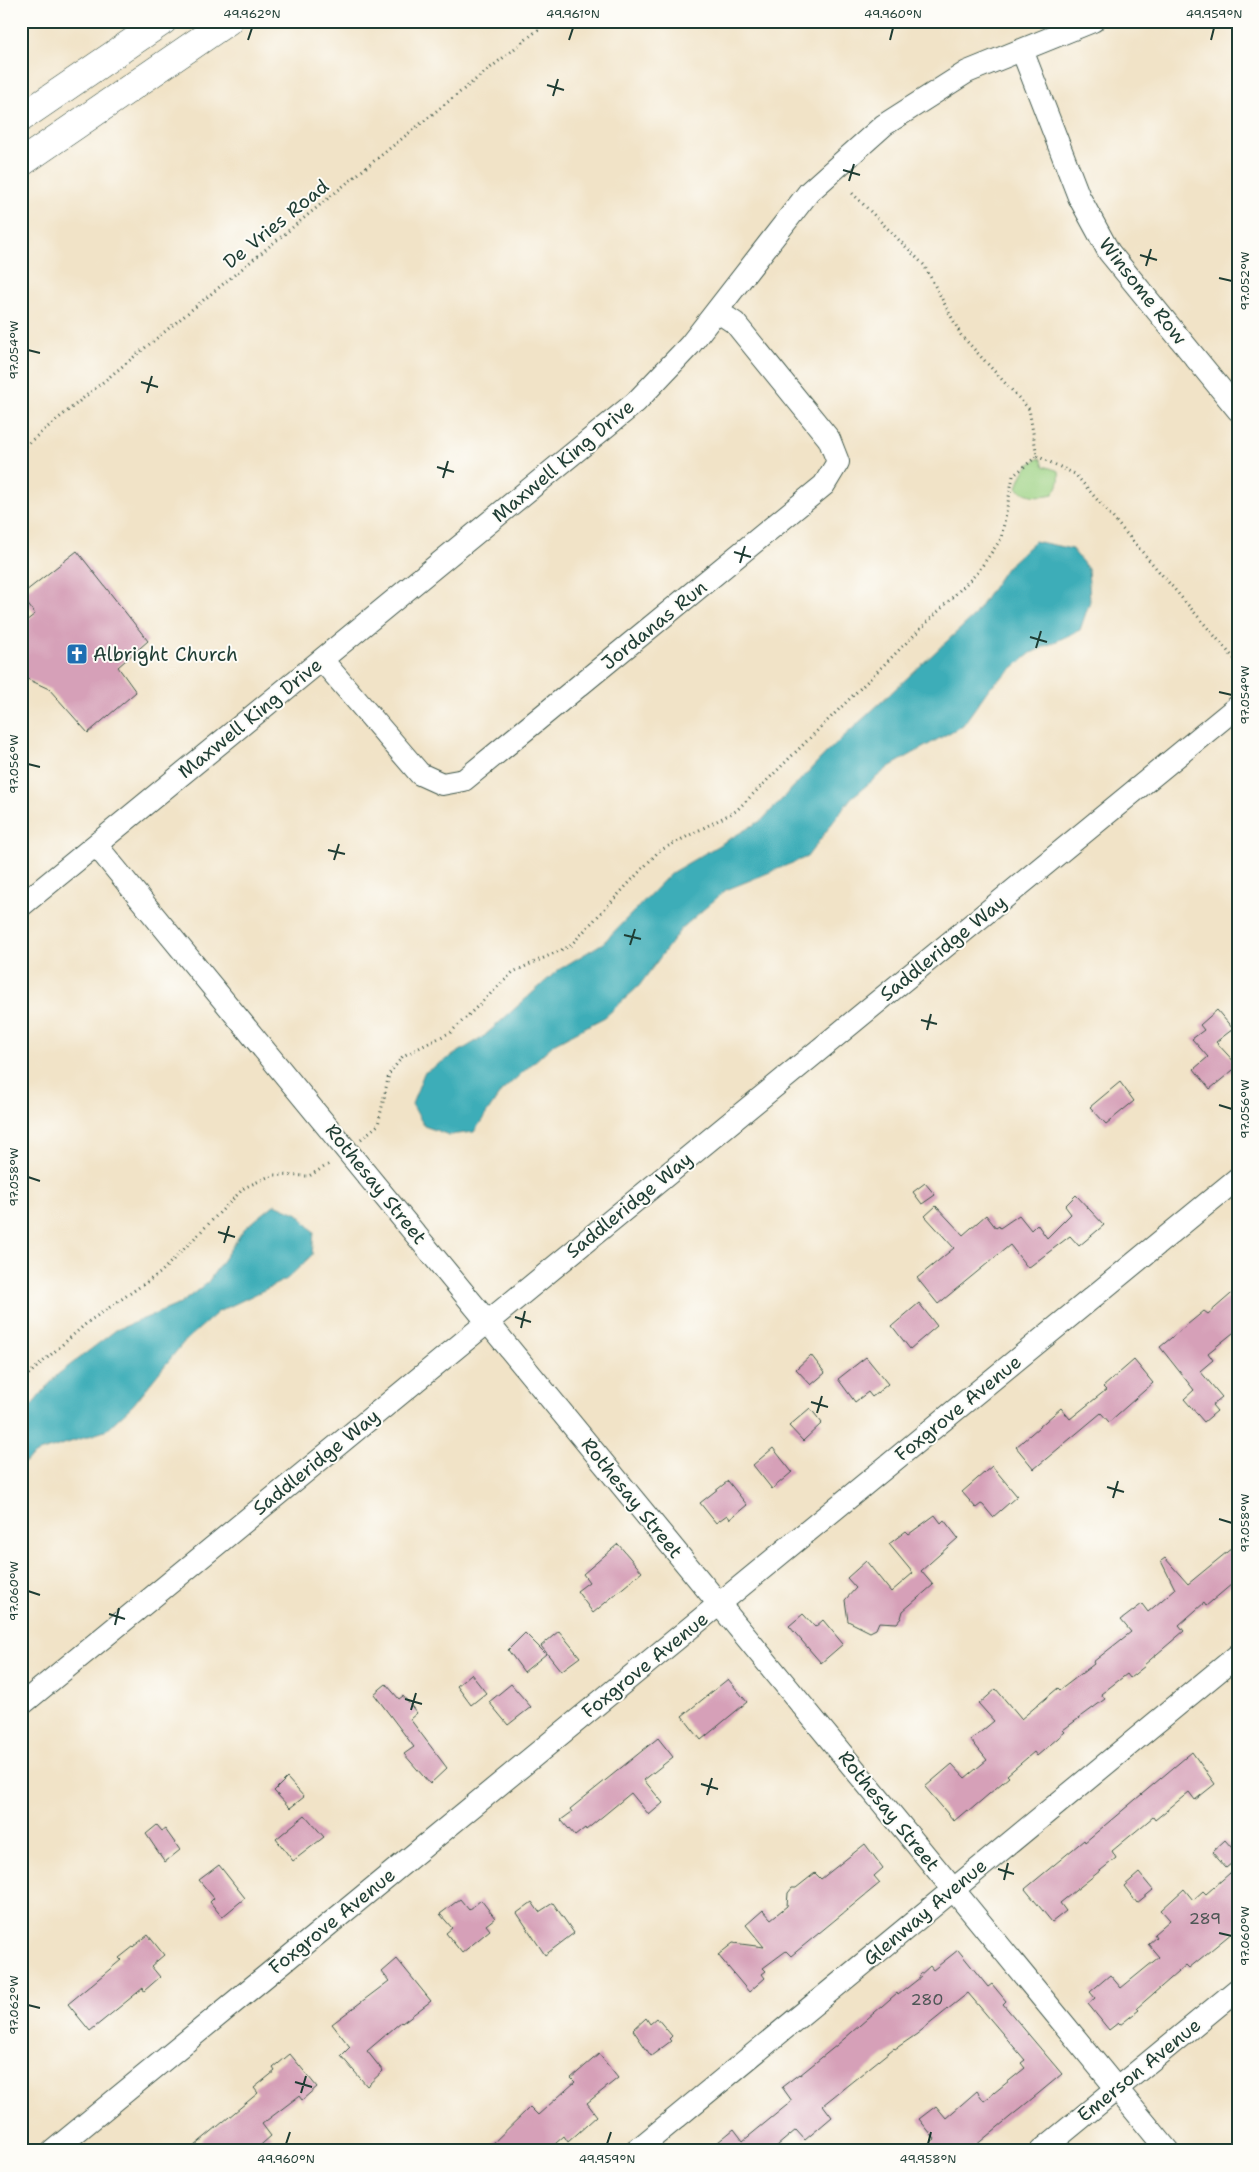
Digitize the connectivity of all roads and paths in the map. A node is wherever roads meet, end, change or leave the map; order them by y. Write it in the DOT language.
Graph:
graph roads {
  1 [pos="163,21"];
  2 [pos="228,21"];
  3 [pos="549,21"];
  4 [pos="1093,21"];
  5 [pos="1022,50"];
  6 [pos="21,118"];
  7 [pos="21,163"];
  8 [pos="850,191"];
  9 [pos="717,311"];
  10 [pos="1238,410"];
  11 [pos="58,419"];
  12 [pos="1037,456"];
  13 [pos="322,660"];
  14 [pos="1238,663"];
  15 [pos="1238,706"];
  16 [pos="96,845"];
  17 [pos="21,906"];
  18 [pos="348,1150"];
  19 [pos="1238,1178"];
  20 [pos="488,1321"];
  21 [pos="21,1381"];
  22 [pos="719,1605"];
  23 [pos="1238,1655"];
  24 [pos="21,1705"];
  25 [pos="953,1889"];
  26 [pos="1238,1989"];
  27 [pos="1116,2088"];
  28 [pos="53,2151"];
  29 [pos="636,2151"];
  30 [pos="1041,2151"];
  31 [pos="1168,2151"];
  1 -- 6 [label="highway"];
  2 -- 7 [label="highway"];
  3 -- 11 [label="path, De Vries Road"];
  4 -- 5 [label="street, Maxwell King Drive"];
  5 -- 9 [label="street, Maxwell King Drive"];
  5 -- 10 [label="street, Winsome Row"];
  8 -- 12 [label="path"];
  9 -- 13 [label="street, Maxwell King Drive"];
  9 -- 13 [label="street, Jordanas Run"];
  12 -- 14 [label="path"];
  12 -- 18 [label="path"];
  13 -- 16 [label="street, Maxwell King Drive"];
  15 -- 20 [label="street, Saddleridge Way"];
  16 -- 17 [label="street, Maxwell King Drive"];
  16 -- 18 [label="street, Rothesay Street"];
  18 -- 20 [label="street, Rothesay Street"];
  18 -- 21 [label="path"];
  19 -- 22 [label="street, Foxgrove Avenue"];
  20 -- 22 [label="street, Rothesay Street"];
  20 -- 24 [label="street, Saddleridge Way"];
  22 -- 25 [label="street, Rothesay Street"];
  22 -- 28 [label="street, Foxgrove Avenue"];
  23 -- 25 [label="street, Glenway Avenue"];
  25 -- 27 [label="street, Rothesay Street"];
  25 -- 29 [label="street, Glenway Avenue"];
  26 -- 27 [label="street, Emerson Avenue"];
  27 -- 30 [label="street, Emerson Avenue"];
  27 -- 31 [label="street, Rothesay Street"];
}
